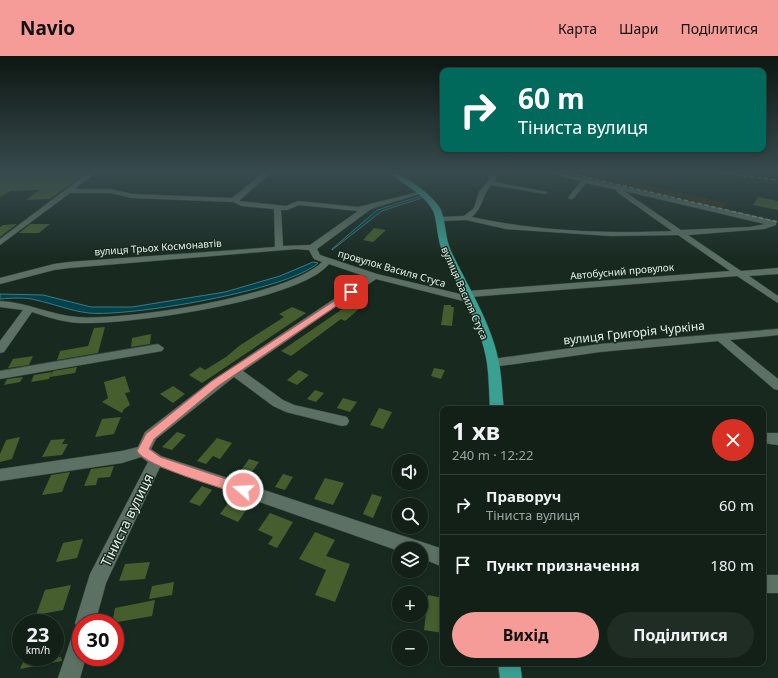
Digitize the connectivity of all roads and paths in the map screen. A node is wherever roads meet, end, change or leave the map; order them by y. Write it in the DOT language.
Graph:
graph roads {
  1 [pos="55,202"];
  2 [pos="236,202"];
  3 [pos="386,202"];
  4 [pos="432,202"];
  5 [pos="480,202"];
  6 [pos="634,202"];
  7 [pos="685,202"];
  8 [pos="277,207"];
  9 [pos="368,207"];
  10 [pos="466,218"];
  11 [pos="440,219"];
  12 [pos="775,224"];
  13 [pos="680,233"];
  14 [pos="0,243"];
  15 [pos="279,248"];
  16 [pos="312,248"];
  17 [pos="327,261"];
  18 [pos="778,271"];
  19 [pos="741,274"];
  20 [pos="374,276"];
  21 [pos="2,281"];
  22 [pos="470,297"];
  23 [pos="778,300"];
  24 [pos="0,304"];
  25 [pos="30,308"];
  26 [pos="778,332"];
  27 [pos="720,337"];
  28 [pos="158,348"];
  29 [pos="0,349"];
  30 [pos="493,364"];
  31 [pos="235,371"];
  32 [pos="0,375"];
  33 [pos="778,386"];
  34 [pos="497,406"];
  35 [pos="342,421"];
  36 [pos="766,438"];
  37 [pos="778,439"];
  38 [pos="143,451"];
  39 [pos="156,460"];
  40 [pos="0,475"];
  41 [pos="396,542"];
  42 [pos="428,553"];
  43 [pos="440,557"];
  44 [pos="766,584"];
  45 [pos="778,584"];
  46 [pos="88,614"];
  47 [pos="73,666"];
  48 [pos="509,666"];
  49 [pos="69,678"];
  50 [pos="511,678"];
  1 -- 14 [label="street"];
  2 -- 8 [label="street"];
  3 -- 9 [label="street"];
  4 -- 11 [label="main road, вулиця Василя Стуса"];
  5 -- 10 [label="street"];
  6 -- 13 [label="street"];
  7 -- 12 [label="street"];
  8 -- 9 [label="street"];
  8 -- 15 [label="street"];
  9 -- 16 [label="street"];
  10 -- 11 [label="street"];
  10 -- 13 [label="street"];
  11 -- 22 [label="main road, вулиця Василя Стуса"];
  12 -- 13 [label="street"];
  13 -- 19 [label="street"];
  15 -- 16 [label="street, вулиця Трьох Космонавтів"];
  15 -- 21 [label="street, вулиця Трьох Космонавтів"];
  16 -- 17 [label="street, провулок Василя Стуса"];
  17 -- 20 [label="street, провулок Василя Стуса"];
  17 -- 25 [label="street"];
  18 -- 19 [label="street, Автобусний провулок"];
  19 -- 22 [label="street, Автобусний провулок"];
  19 -- 23 [label="street"];
  20 -- 22 [label="street, провулок Василя Стуса"];
  20 -- 31 [label="street"];
  22 -- 30 [label="main road, вулиця Василя Стуса"];
  24 -- 25 [label="street"];
  25 -- 29 [label="street"];
  26 -- 27 [label="street, вулиця Григорія Чуркіна"];
  27 -- 30 [label="street, вулиця Григорія Чуркіна"];
  27 -- 33 [label="street"];
  28 -- 32 [label="street"];
  30 -- 34 [label="main road, вулиця Василя Стуса"];
  31 -- 35 [label="street"];
  31 -- 38 [label="street"];
  36 -- 37 [label="street"];
  38 -- 39 [label="street, Тіниста вулиця"];
  38 -- 40 [label="street"];
  39 -- 41 [label="street"];
  39 -- 46 [label="street, Тіниста вулиця"];
  42 -- 43 [label="street"];
  44 -- 45 [label="street"];
  47 -- 49 [label="street"];
  48 -- 50 [label="main road"];
}
